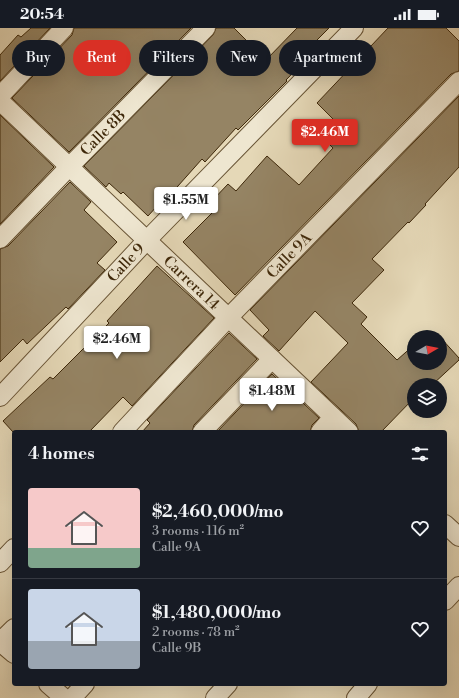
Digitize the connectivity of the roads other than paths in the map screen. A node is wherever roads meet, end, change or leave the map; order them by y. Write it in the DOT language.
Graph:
graph roads {
  1 [pos="64,28"];
  2 [pos="206,28"];
  3 [pos="354,28"];
  4 [pos="459,81"];
  5 [pos="0,96"];
  6 [pos="0,101"];
  7 [pos="69,167"];
  8 [pos="0,239"];
  9 [pos="147,240"];
  10 [pos="228,318"];
  11 [pos="272,359"];
  12 [pos="0,397"];
  13 [pos="333,417"];
  14 [pos="124,430"];
  15 [pos="204,430"];
  16 [pos="322,430"];
  17 [pos="346,430"];
  18 [pos="447,526"];
  19 [pos="459,537"];
  20 [pos="12,550"];
  21 [pos="0,563"];
  22 [pos="459,586"];
  23 [pos="447,599"];
  24 [pos="12,630"];
  25 [pos="0,642"];
  26 [pos="12,652"];
  27 [pos="50,686"];
  28 [pos="83,686"];
  29 [pos="226,686"];
  30 [pos="366,686"];
  31 [pos="64,698"];
  32 [pos="72,698"];
  33 [pos="215,698"];
  34 [pos="356,698"];
  1 -- 5 [label="street"];
  2 -- 7 [label="street, Calle 8B"];
  3 -- 9 [label="street, Calle 9"];
  4 -- 10 [label="street, Calle 9A"];
  6 -- 7 [label="street, Carrera 14"];
  7 -- 8 [label="street, Calle 8B"];
  7 -- 9 [label="street, Carrera 14"];
  9 -- 10 [label="street, Carrera 14"];
  9 -- 12 [label="street, Calle 9"];
  10 -- 11 [label="street, Carrera 14"];
  10 -- 14 [label="street, Calle 9A"];
  11 -- 13 [label="street, Carrera 14"];
  11 -- 15 [label="street"];
  13 -- 16 [label="street"];
  13 -- 17 [label="street, Carrera 14"];
  18 -- 19 [label="street"];
  20 -- 21 [label="street"];
  22 -- 23 [label="street"];
  24 -- 25 [label="street"];
  25 -- 26 [label="street"];
  27 -- 31 [label="street"];
  28 -- 32 [label="street"];
  29 -- 33 [label="street"];
  30 -- 34 [label="street"];
}
